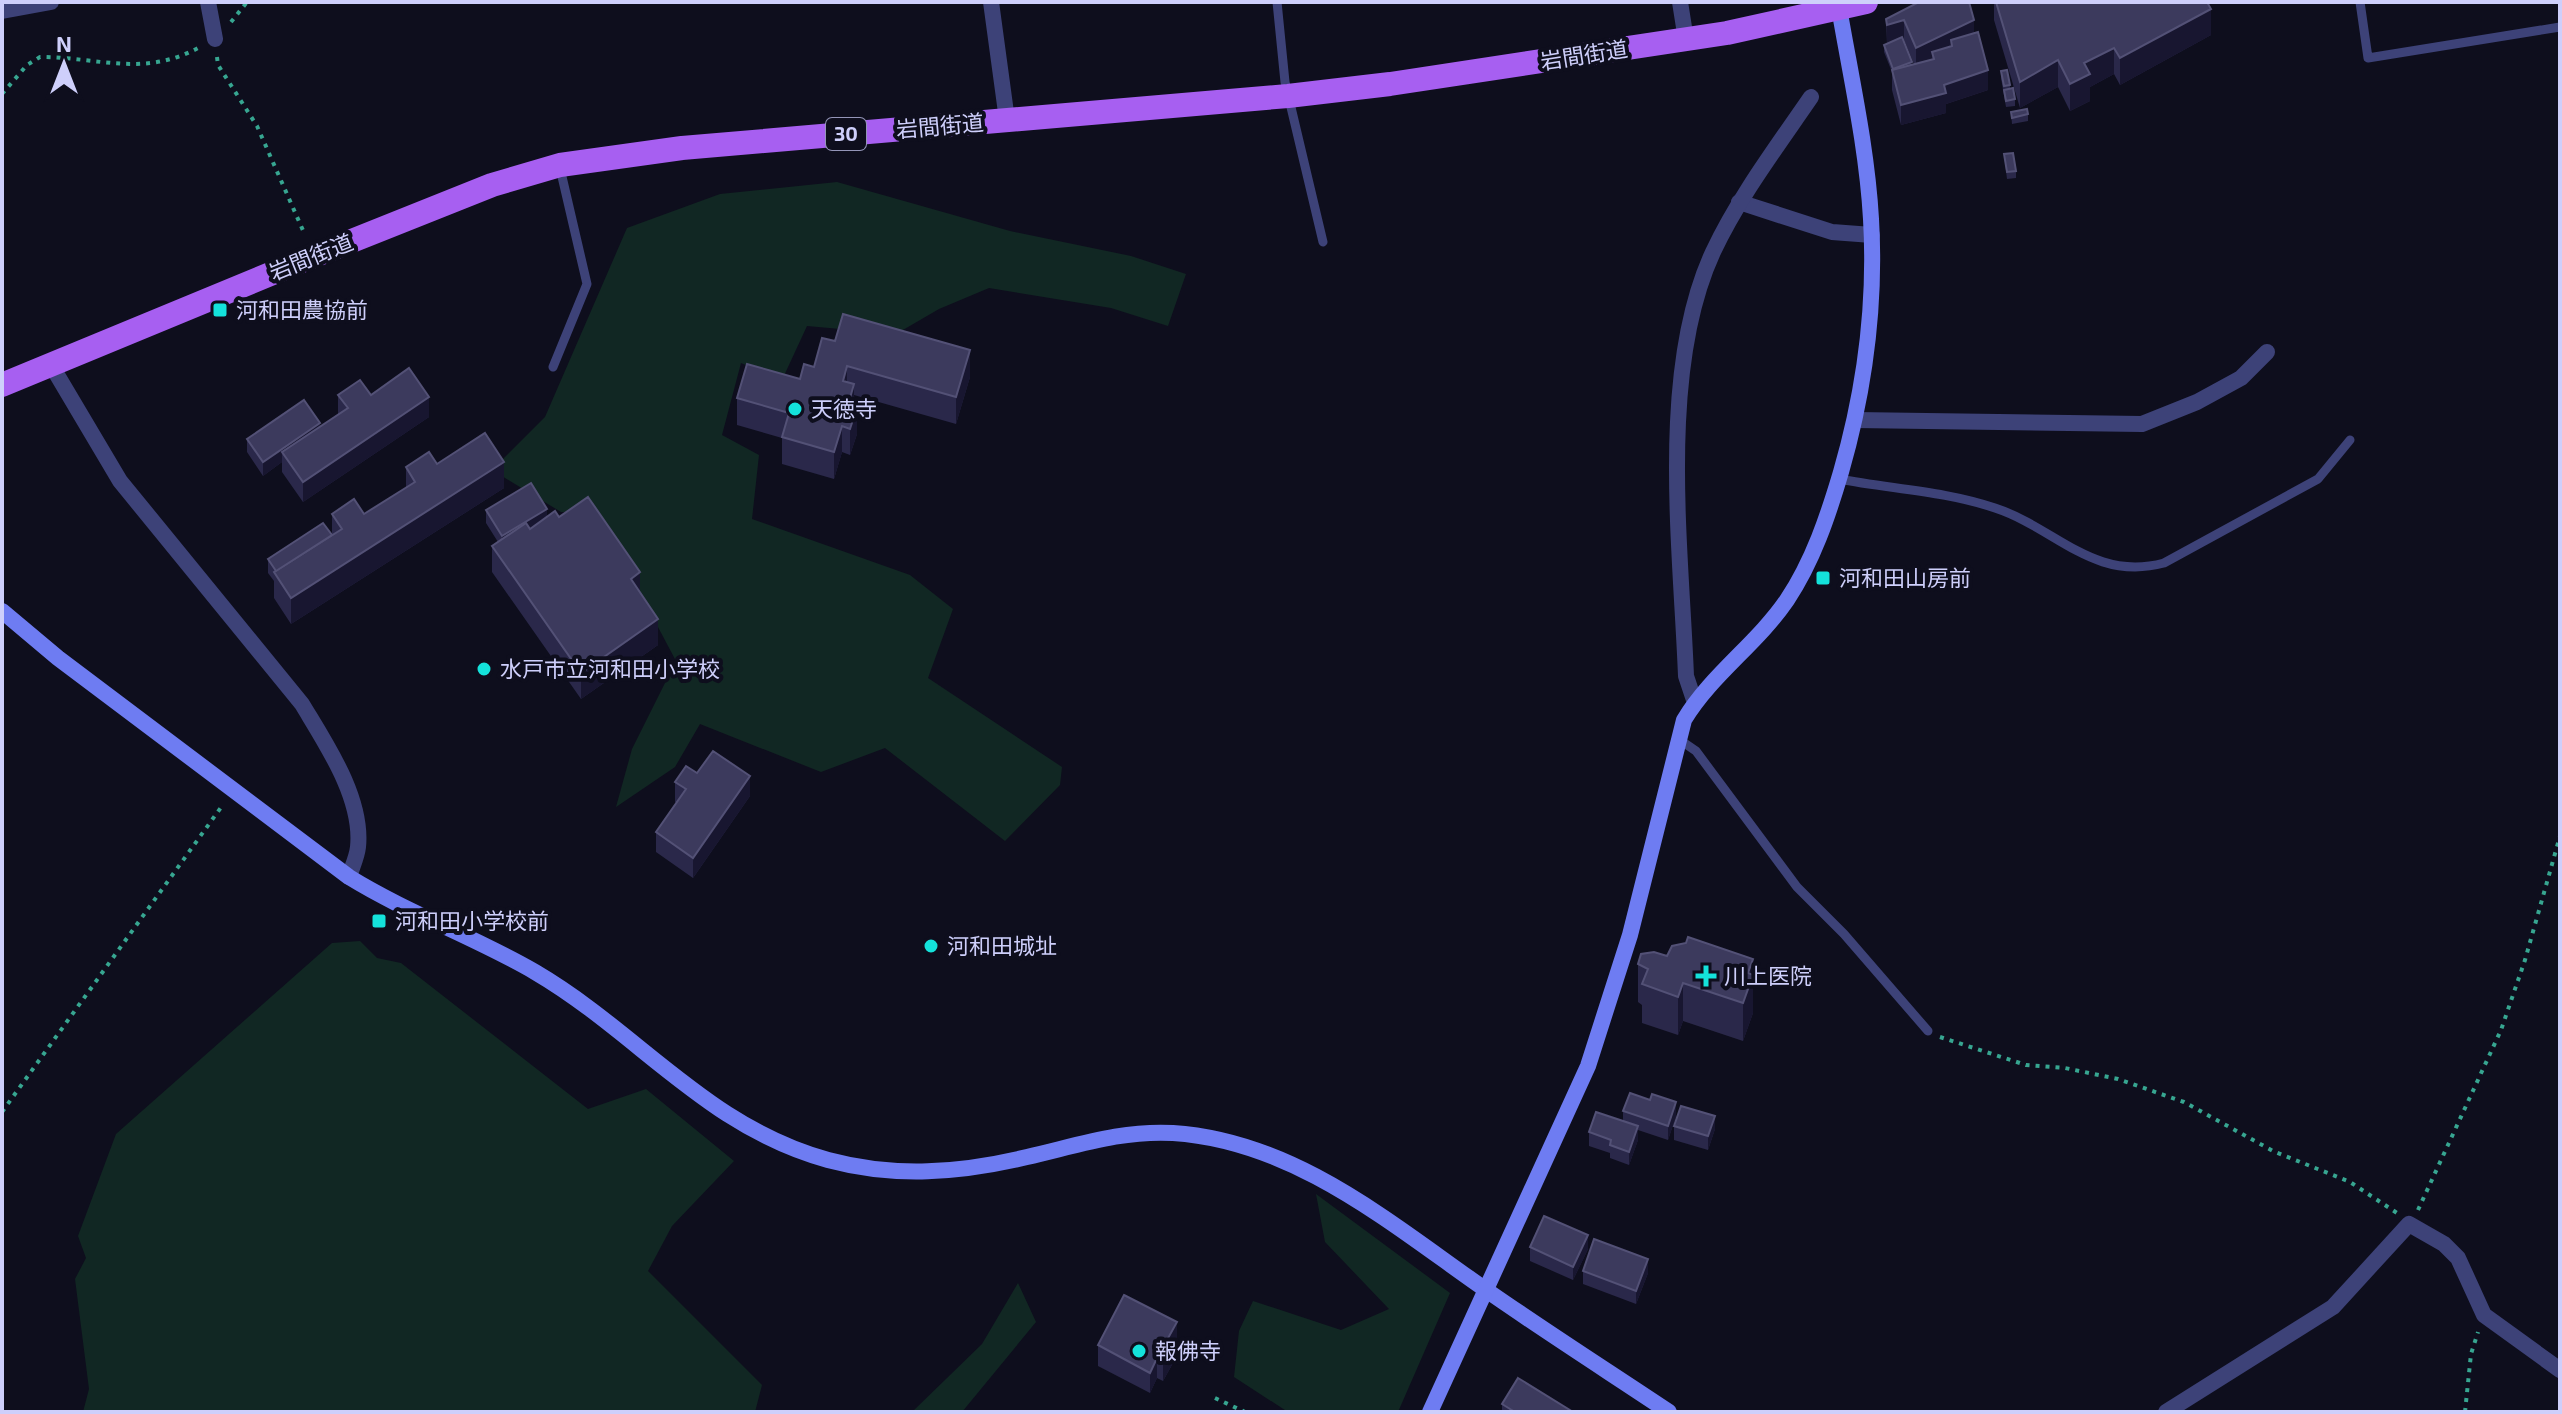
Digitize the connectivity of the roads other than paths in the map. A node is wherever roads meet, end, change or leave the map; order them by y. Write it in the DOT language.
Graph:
graph roads {
  1 [pos="51,2"];
  2 [pos="208,2"];
  3 [pos="991,2"];
  4 [pos="1277,2"];
  5 [pos="1680,2"];
  6 [pos="1866,2"];
  7 [pos="2360,2"];
  8 [pos="1839,6"];
  9 [pos="2,11"];
  10 [pos="2560,27"];
  11 [pos="215,39"];
  12 [pos="1686,40"];
  13 [pos="1288,96"];
  14 [pos="1811,97"];
  15 [pos="1007,120"];
  16 [pos="560,165"];
  17 [pos="1739,202"];
  18 [pos="1872,235"];
  19 [pos="1323,242"];
  20 [pos="2267,352"];
  21 [pos="50,363"];
  22 [pos="553,367"];
  23 [pos="2,385"];
  24 [pos="1855,420"];
  25 [pos="2350,440"];
  26 [pos="1839,479"];
  27 [pos="2,611"];
  28 [pos="1695,703"];
  29 [pos="1677,738"];
  30 [pos="349,877"];
  31 [pos="1928,1031"];
  32 [pos="1487,1291"];
  33 [pos="2560,1370"];
  34 [pos="1430,1412"];
  35 [pos="1669,1412"];
  36 [pos="2166,1412"];
  1 -- 9 [label="street"];
  2 -- 11 [label="street"];
  3 -- 15 [label="street"];
  4 -- 13 [label="lane"];
  5 -- 12 [label="street"];
  6 -- 8 [label="main road, 岩間街道 / 30"];
  7 -- 10 [label="lane"];
  8 -- 12 [label="main road, 岩間街道 / 30"];
  8 -- 18 [label="street"];
  12 -- 13 [label="main road, 岩間街道 / 30"];
  13 -- 15 [label="main road, 岩間街道 / 30"];
  13 -- 19 [label="lane"];
  14 -- 17 [label="street"];
  15 -- 16 [label="main road, 岩間街道 / 30"];
  16 -- 21 [label="main road, 岩間街道 / 30"];
  16 -- 22 [label="lane"];
  17 -- 18 [label="street"];
  17 -- 28 [label="street"];
  18 -- 24 [label="street"];
  20 -- 24 [label="street"];
  21 -- 23 [label="main road, 岩間街道 / 30"];
  21 -- 30 [label="street"];
  24 -- 26 [label="street"];
  25 -- 26 [label="lane"];
  26 -- 28 [label="street"];
  27 -- 30 [label="street"];
  28 -- 29 [label="street"];
  29 -- 31 [label="lane"];
  29 -- 32 [label="street"];
  30 -- 32 [label="street"];
  32 -- 34 [label="street"];
  32 -- 35 [label="street"];
  33 -- 36 [label="street"];
}
